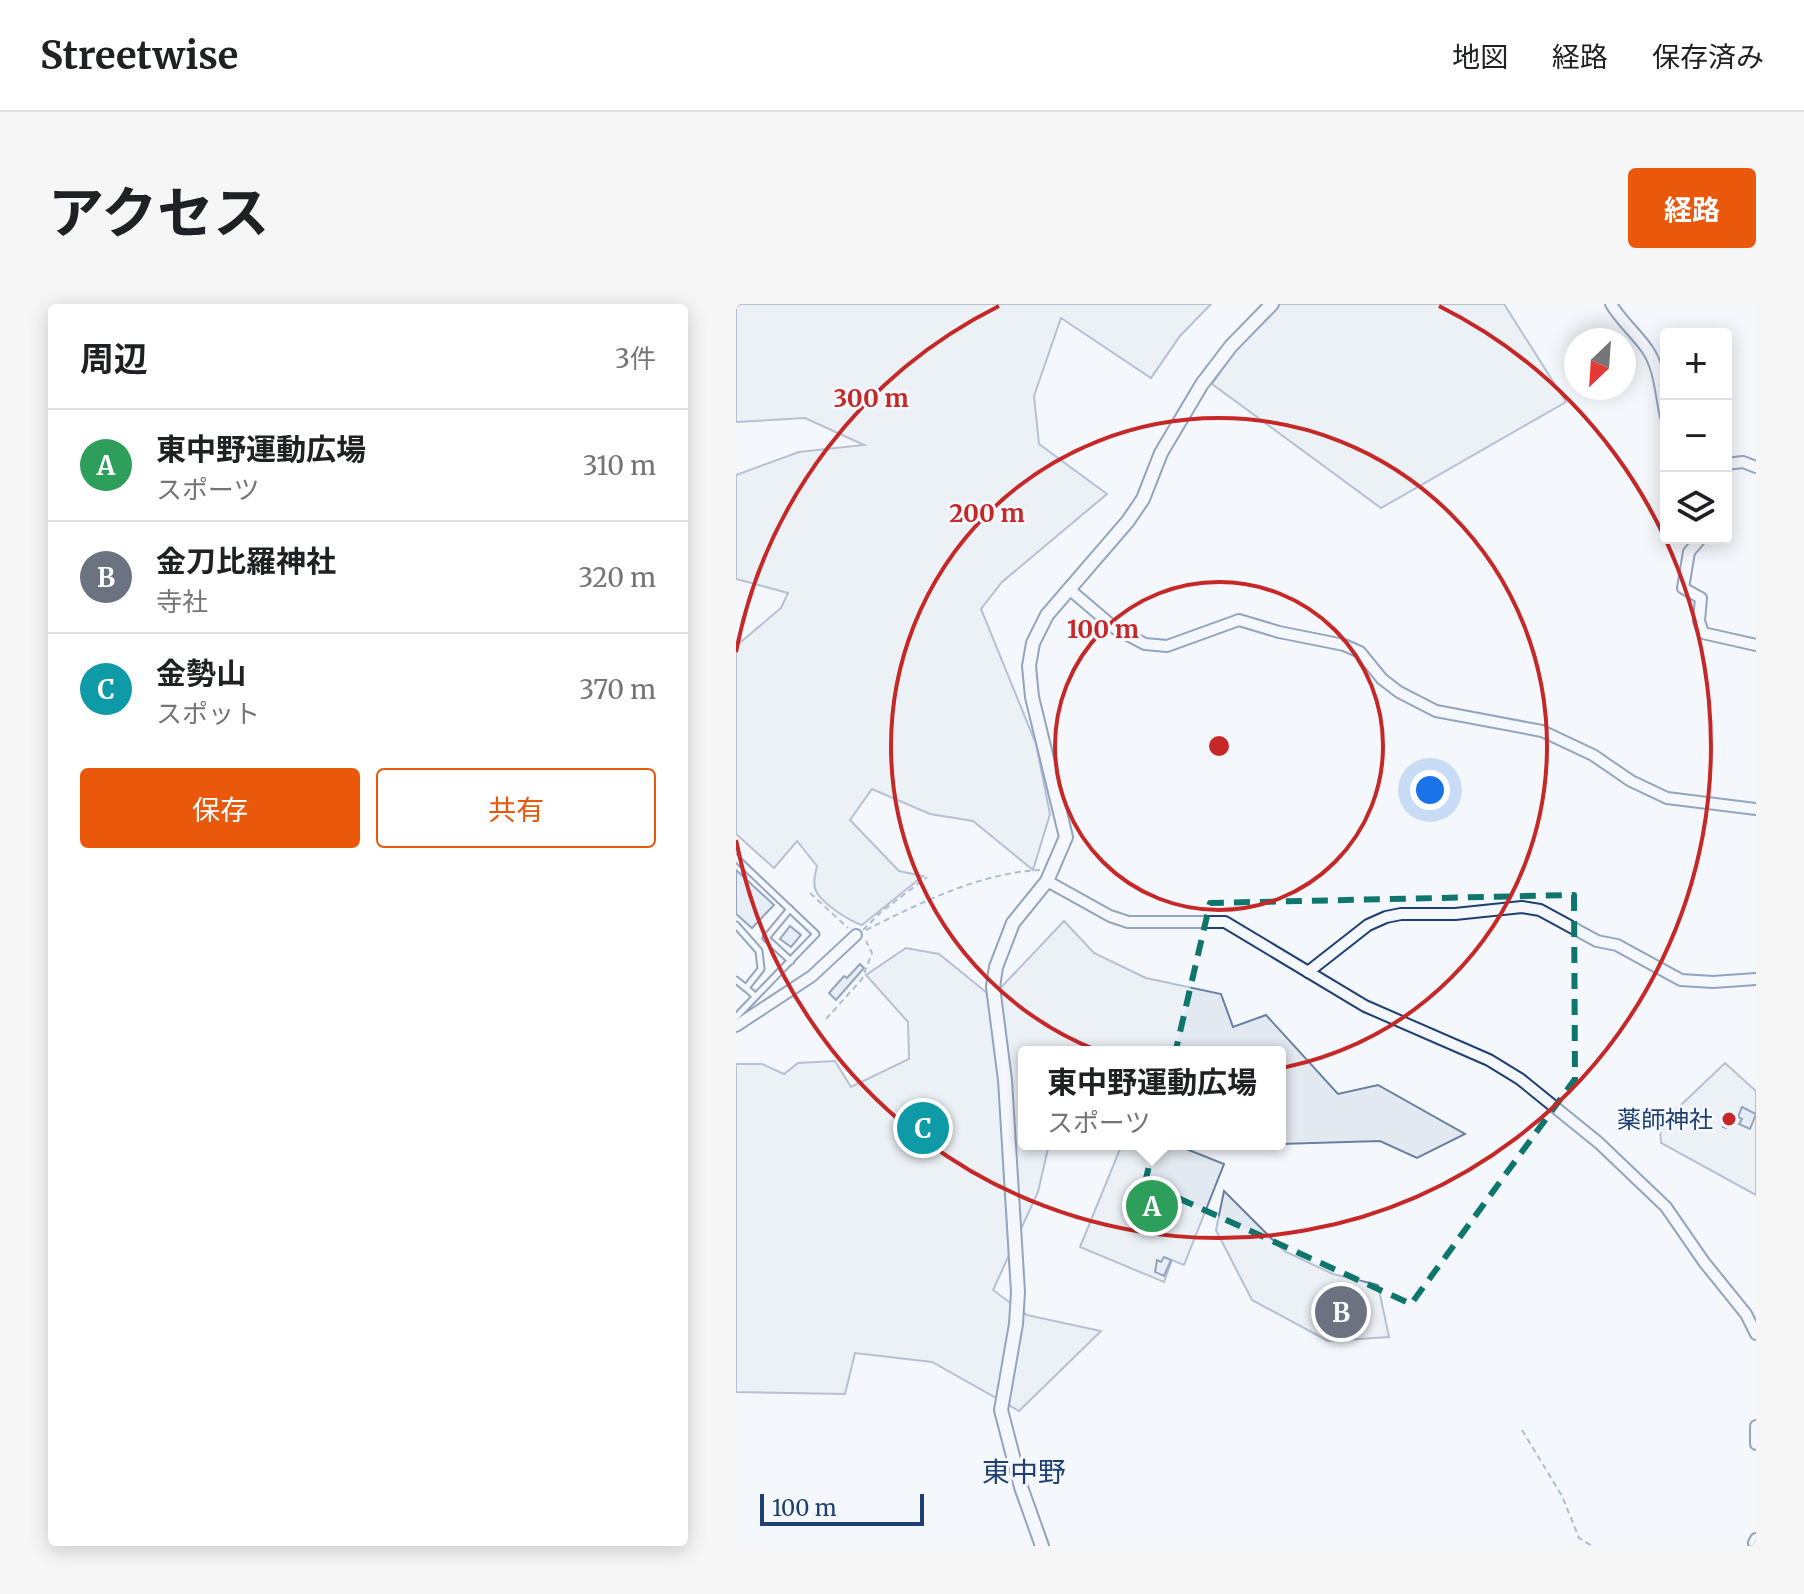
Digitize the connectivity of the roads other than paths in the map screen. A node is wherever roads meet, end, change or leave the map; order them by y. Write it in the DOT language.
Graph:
graph roads {
  1 [pos="1272,304"];
  2 [pos="1611,304"];
  3 [pos="1662,400"];
  4 [pos="1732,463"];
  5 [pos="1756,467"];
  6 [pos="1696,544"];
  7 [pos="1069,589"];
  8 [pos="1756,645"];
  9 [pos="1756,809"];
  10 [pos="736,858"];
  11 [pos="1050,875"];
  12 [pos="790,909"];
  13 [pos="736,925"];
  14 [pos="742,931"];
  15 [pos="858,934"];
  16 [pos="736,938"];
  17 [pos="791,961"];
  18 [pos="1308,972"];
  19 [pos="1756,979"];
  20 [pos="736,980"];
  21 [pos="746,988"];
  22 [pos="755,996"];
  23 [pos="736,1017"];
  24 [pos="736,1026"];
  25 [pos="1756,1334"];
  26 [pos="1756,1426"];
  27 [pos="1756,1444"];
  28 [pos="1042,1546"];
  1 -- 7 [label="street"];
  2 -- 3 [label="street"];
  4 -- 5 [label="street"];
  6 -- 8 [label="street"];
  7 -- 9 [label="street"];
  7 -- 11 [label="street"];
  10 -- 12 [label="lane"];
  11 -- 18 [label="street"];
  11 -- 28 [label="street"];
  12 -- 17 [label="lane"];
  12 -- 17 [label="lane"];
  13 -- 14 [label="lane"];
  14 -- 16 [label="lane"];
  14 -- 21 [label="lane"];
  15 -- 24 [label="street"];
  17 -- 22 [label="lane"];
  18 -- 19 [label="street"];
  18 -- 25 [label="street"];
  20 -- 21 [label="lane"];
  21 -- 22 [label="lane"];
  22 -- 23 [label="lane"];
  26 -- 27 [label="street"];
}
